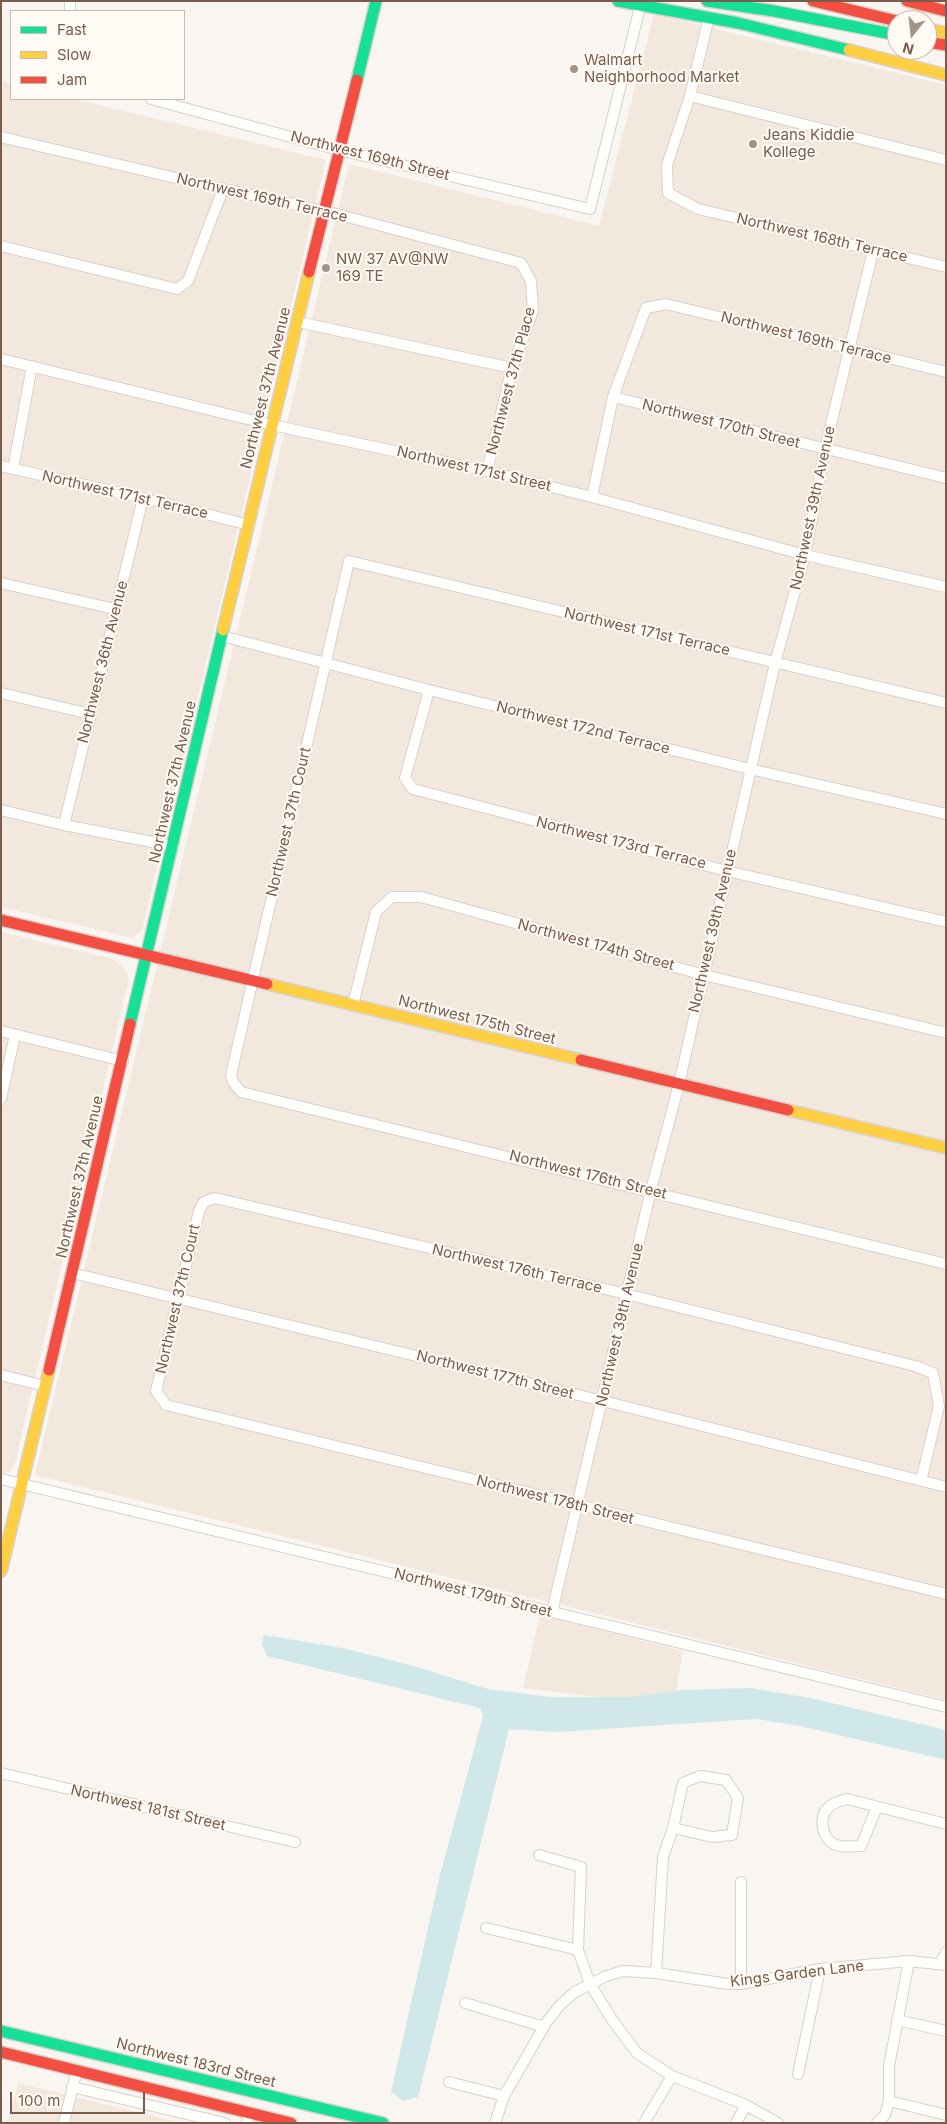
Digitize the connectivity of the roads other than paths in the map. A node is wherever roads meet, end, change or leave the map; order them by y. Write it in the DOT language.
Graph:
graph roads {
  1 [pos="376,1"];
  2 [pos="618,1"];
  3 [pos="708,1"];
  4 [pos="813,1"];
  5 [pos="907,1"];
  6 [pos="640,7"];
  7 [pos="946,11"];
  8 [pos="709,17"];
  9 [pos="887,19"];
  10 [pos="887,33"];
  11 [pos="946,75"];
  12 [pos="690,96"];
  13 [pos="155,100"];
  14 [pos="1,137"];
  15 [pos="339,150"];
  16 [pos="946,160"];
  17 [pos="223,189"];
  18 [pos="324,211"];
  19 [pos="1,246"];
  20 [pos="873,251"];
  21 [pos="521,263"];
  22 [pos="946,267"];
  23 [pos="298,322"];
  24 [pos="850,349"];
  25 [pos="1,359"];
  26 [pos="32,366"];
  27 [pos="512,368"];
  28 [pos="946,372"];
  29 [pos="613,397"];
  30 [pos="272,425"];
  31 [pos="825,449"];
  32 [pos="1,466"];
  33 [pos="13,469"];
  34 [pos="487,471"];
  35 [pos="946,478"];
  36 [pos="592,497"];
  37 [pos="143,498"];
  38 [pos="249,525"];
  39 [pos="805,555"];
  40 [pos="349,561"];
  41 [pos="1,583"];
  42 [pos="946,587"];
  43 [pos="115,610"];
  44 [pos="222,636"];
  45 [pos="326,662"];
  46 [pos="775,663"];
  47 [pos="428,690"];
  48 [pos="1,693"];
  49 [pos="946,703"];
  50 [pos="90,714"];
  51 [pos="750,769"];
  52 [pos="1,810"];
  53 [pos="946,814"];
  54 [pos="64,825"];
  55 [pos="173,846"];
  56 [pos="727,871"];
  57 [pos="1,920"];
  58 [pos="946,922"];
  59 [pos="148,956"];
  60 [pos="704,975"];
  61 [pos="252,981"];
  62 [pos="353,1005"];
  63 [pos="1,1031"];
  64 [pos="946,1034"];
  65 [pos="15,1035"];
  66 [pos="123,1061"];
  67 [pos="233,1082"];
  68 [pos="679,1084"];
  69 [pos="1,1099"];
  70 [pos="946,1148"];
  71 [pos="651,1190"];
  72 [pos="215,1198"];
  73 [pos="946,1264"];
  74 [pos="72,1273"];
  75 [pos="626,1294"];
  76 [pos="178,1299"];
  77 [pos="1,1375"];
  78 [pos="45,1386"];
  79 [pos="603,1401"];
  80 [pos="166,1405"];
  81 [pos="1,1479"];
  82 [pos="921,1481"];
  83 [pos="22,1484"];
  84 [pos="946,1486"];
  85 [pos="577,1506"];
  86 [pos="1,1571"];
  87 [pos="946,1594"];
  88 [pos="552,1612"];
  89 [pos="946,1707"];
  90 [pos="1,1773"];
  91 [pos="877,1806"];
  92 [pos="946,1824"];
  93 [pos="673,1828"];
  94 [pos="295,1842"];
  95 [pos="539,1855"];
  96 [pos="742,1882"];
  97 [pos="486,1928"];
  98 [pos="578,1950"];
  99 [pos="946,1952"];
  100 [pos="909,1960"];
  101 [pos="943,1964"];
  102 [pos="820,1970"];
  103 [pos="656,1972"];
  104 [pos="590,1984"];
  105 [pos="741,1984"];
  106 [pos="465,2003"];
  107 [pos="897,2020"];
  108 [pos="544,2026"];
  109 [pos="1,2031"];
  110 [pos="946,2031"];
  111 [pos="1,2052"];
  112 [pos="77,2070"];
  113 [pos="798,2074"];
  114 [pos="672,2076"];
  115 [pos="449,2082"];
  116 [pos="72,2087"];
  117 [pos="504,2096"];
  118 [pos="289,2100"];
  119 [pos="889,2101"];
  120 [pos="746,2105"];
  121 [pos="946,2115"];
  122 [pos="249,2118"];
  123 [pos="64,2123"];
  124 [pos="225,2123"];
  125 [pos="291,2123"];
  126 [pos="383,2123"];
  127 [pos="495,2123"];
  128 [pos="644,2123"];
  129 [pos="736,2123"];
  130 [pos="778,2123"];
  131 [pos="877,2123"];
  1 -- 15 [label="main road, Northwest 37th Avenue"];
  2 -- 6 [label="main road"];
  3 -- 10 [label="main road"];
  4 -- 9 [label="main road"];
  5 -- 7 [label="main road"];
  6 -- 8 [label="main road"];
  6 -- 15 [label="street, Northwest 169th Street"];
  8 -- 11 [label="main road"];
  8 -- 12 [label="street"];
  12 -- 16 [label="street"];
  12 -- 20 [label="street, Northwest 168th Terrace"];
  13 -- 15 [label="street, Northwest 169th Street"];
  14 -- 17 [label="street, Northwest 169th Terrace"];
  15 -- 18 [label="main road, Northwest 37th Avenue"];
  17 -- 18 [label="street, Northwest 169th Terrace"];
  17 -- 19 [label="street"];
  18 -- 21 [label="street, Northwest 169th Terrace"];
  18 -- 23 [label="main road, Northwest 37th Avenue"];
  20 -- 22 [label="street, Northwest 168th Terrace"];
  20 -- 24 [label="street, Northwest 39th Avenue"];
  21 -- 27 [label="street, Northwest 37th Place"];
  23 -- 27 [label="street"];
  23 -- 30 [label="main road, Northwest 37th Avenue"];
  24 -- 28 [label="street, Northwest 169th Terrace"];
  24 -- 29 [label="street, Northwest 169th Terrace"];
  24 -- 31 [label="street, Northwest 39th Avenue"];
  25 -- 26 [label="street, Northwest 171st Street"];
  26 -- 30 [label="street, Northwest 171st Street"];
  26 -- 33 [label="street"];
  27 -- 34 [label="street, Northwest 37th Place"];
  29 -- 31 [label="street, Northwest 170th Street"];
  29 -- 36 [label="street"];
  30 -- 34 [label="street, Northwest 171st Street"];
  30 -- 38 [label="main road, Northwest 37th Avenue"];
  31 -- 35 [label="street, Northwest 170th Street"];
  31 -- 39 [label="street, Northwest 39th Avenue"];
  32 -- 33 [label="street, Northwest 171st Terrace"];
  33 -- 37 [label="street, Northwest 171st Terrace"];
  34 -- 36 [label="street, Northwest 171st Street"];
  36 -- 39 [label="street, Northwest 171st Street"];
  37 -- 38 [label="street, Northwest 171st Terrace"];
  37 -- 43 [label="street, Northwest 36th Avenue"];
  38 -- 44 [label="main road, Northwest 37th Avenue"];
  39 -- 42 [label="street, Northwest 171st Street"];
  39 -- 46 [label="street, Northwest 39th Avenue"];
  40 -- 45 [label="street, Northwest 37th Court"];
  40 -- 46 [label="street, Northwest 171st Terrace"];
  41 -- 43 [label="street"];
  43 -- 50 [label="street, Northwest 36th Avenue"];
  44 -- 45 [label="street, Northwest 172nd Terrace"];
  44 -- 55 [label="main road, Northwest 37th Avenue"];
  45 -- 47 [label="street, Northwest 172nd Terrace"];
  45 -- 61 [label="street, Northwest 37th Court"];
  46 -- 49 [label="street, Northwest 171st Terrace"];
  46 -- 51 [label="street, Northwest 39th Avenue"];
  47 -- 51 [label="street, Northwest 172nd Terrace"];
  47 -- 56 [label="street, Northwest 173rd Terrace"];
  48 -- 50 [label="street"];
  50 -- 54 [label="street, Northwest 36th Avenue"];
  51 -- 53 [label="street, Northwest 172nd Terrace"];
  51 -- 56 [label="street, Northwest 39th Avenue"];
  52 -- 54 [label="street"];
  54 -- 55 [label="street"];
  55 -- 59 [label="main road, Northwest 37th Avenue"];
  56 -- 58 [label="street, Northwest 173rd Terrace"];
  56 -- 60 [label="street, Northwest 39th Avenue"];
  57 -- 59 [label="main road, Northwest 175th Street"];
  59 -- 61 [label="main road, Northwest 175th Street"];
  59 -- 66 [label="main road, Northwest 37th Avenue"];
  60 -- 62 [label="street, Northwest 174th Street"];
  60 -- 64 [label="street, Northwest 174th Street"];
  60 -- 68 [label="street, Northwest 39th Avenue"];
  61 -- 62 [label="main road, Northwest 175th Street"];
  61 -- 67 [label="street, Northwest 37th Court"];
  62 -- 68 [label="main road, Northwest 175th Street"];
  63 -- 65 [label="street"];
  65 -- 66 [label="street"];
  65 -- 69 [label="street"];
  66 -- 74 [label="main road, Northwest 37th Avenue"];
  67 -- 71 [label="street, Northwest 176th Street"];
  68 -- 70 [label="main road, Northwest 175th Street"];
  68 -- 71 [label="street, Northwest 39th Avenue"];
  71 -- 73 [label="street, Northwest 176th Street"];
  71 -- 75 [label="street, Northwest 39th Avenue"];
  72 -- 75 [label="street, Northwest 176th Terrace"];
  72 -- 76 [label="street, Northwest 37th Court"];
  74 -- 76 [label="street, Northwest 177th Street"];
  74 -- 78 [label="main road, Northwest 37th Avenue"];
  75 -- 79 [label="street, Northwest 39th Avenue"];
  75 -- 82 [label="street, Northwest 176th Terrace"];
  76 -- 79 [label="street, Northwest 177th Street"];
  76 -- 80 [label="street, Northwest 37th Court"];
  77 -- 78 [label="street"];
  78 -- 83 [label="main road, Northwest 37th Avenue"];
  79 -- 82 [label="street, Northwest 177th Street"];
  79 -- 85 [label="street, Northwest 39th Avenue"];
  80 -- 85 [label="street, Northwest 178th Street"];
  81 -- 83 [label="street, Northwest 179th Street"];
  82 -- 84 [label="street, Northwest 177th Street"];
  83 -- 86 [label="main road, Northwest 37th Avenue"];
  83 -- 88 [label="street, Northwest 179th Street"];
  85 -- 87 [label="street, Northwest 178th Street"];
  85 -- 88 [label="street, Northwest 39th Avenue"];
  88 -- 89 [label="street, Northwest 179th Street"];
  90 -- 94 [label="street, Northwest 181st Street"];
  91 -- 91 [label="street"];
  91 -- 92 [label="street"];
  93 -- 93 [label="street"];
  93 -- 103 [label="street"];
  95 -- 98 [label="street"];
  96 -- 105 [label="street"];
  97 -- 98 [label="street"];
  98 -- 104 [label="street"];
  99 -- 101 [label="street"];
  100 -- 101 [label="street, Kings Garden Lane"];
  100 -- 102 [label="street, Kings Garden Lane"];
  100 -- 107 [label="street"];
  102 -- 105 [label="street, Kings Garden Lane"];
  102 -- 113 [label="street"];
  103 -- 104 [label="street, Kings Garden Lane"];
  103 -- 105 [label="street, Kings Garden Lane"];
  104 -- 108 [label="street, Kings Garden Lane"];
  104 -- 114 [label="street"];
  106 -- 108 [label="street"];
  107 -- 110 [label="street"];
  107 -- 119 [label="street"];
  108 -- 117 [label="street, Kings Garden Lane"];
  109 -- 118 [label="main road, Northwest 183rd Street"];
  111 -- 112 [label="main road"];
  112 -- 116 [label="street"];
  112 -- 122 [label="main road"];
  114 -- 120 [label="street"];
  114 -- 128 [label="street"];
  115 -- 117 [label="street"];
  116 -- 123 [label="street"];
  116 -- 124 [label="street"];
  117 -- 127 [label="street, Kings Garden Lane"];
  118 -- 122 [label="main road"];
  118 -- 126 [label="main road, Northwest 183rd Street"];
  119 -- 121 [label="street"];
  119 -- 131 [label="street"];
  120 -- 129 [label="street"];
  120 -- 130 [label="street"];
  122 -- 125 [label="main road"];
}
